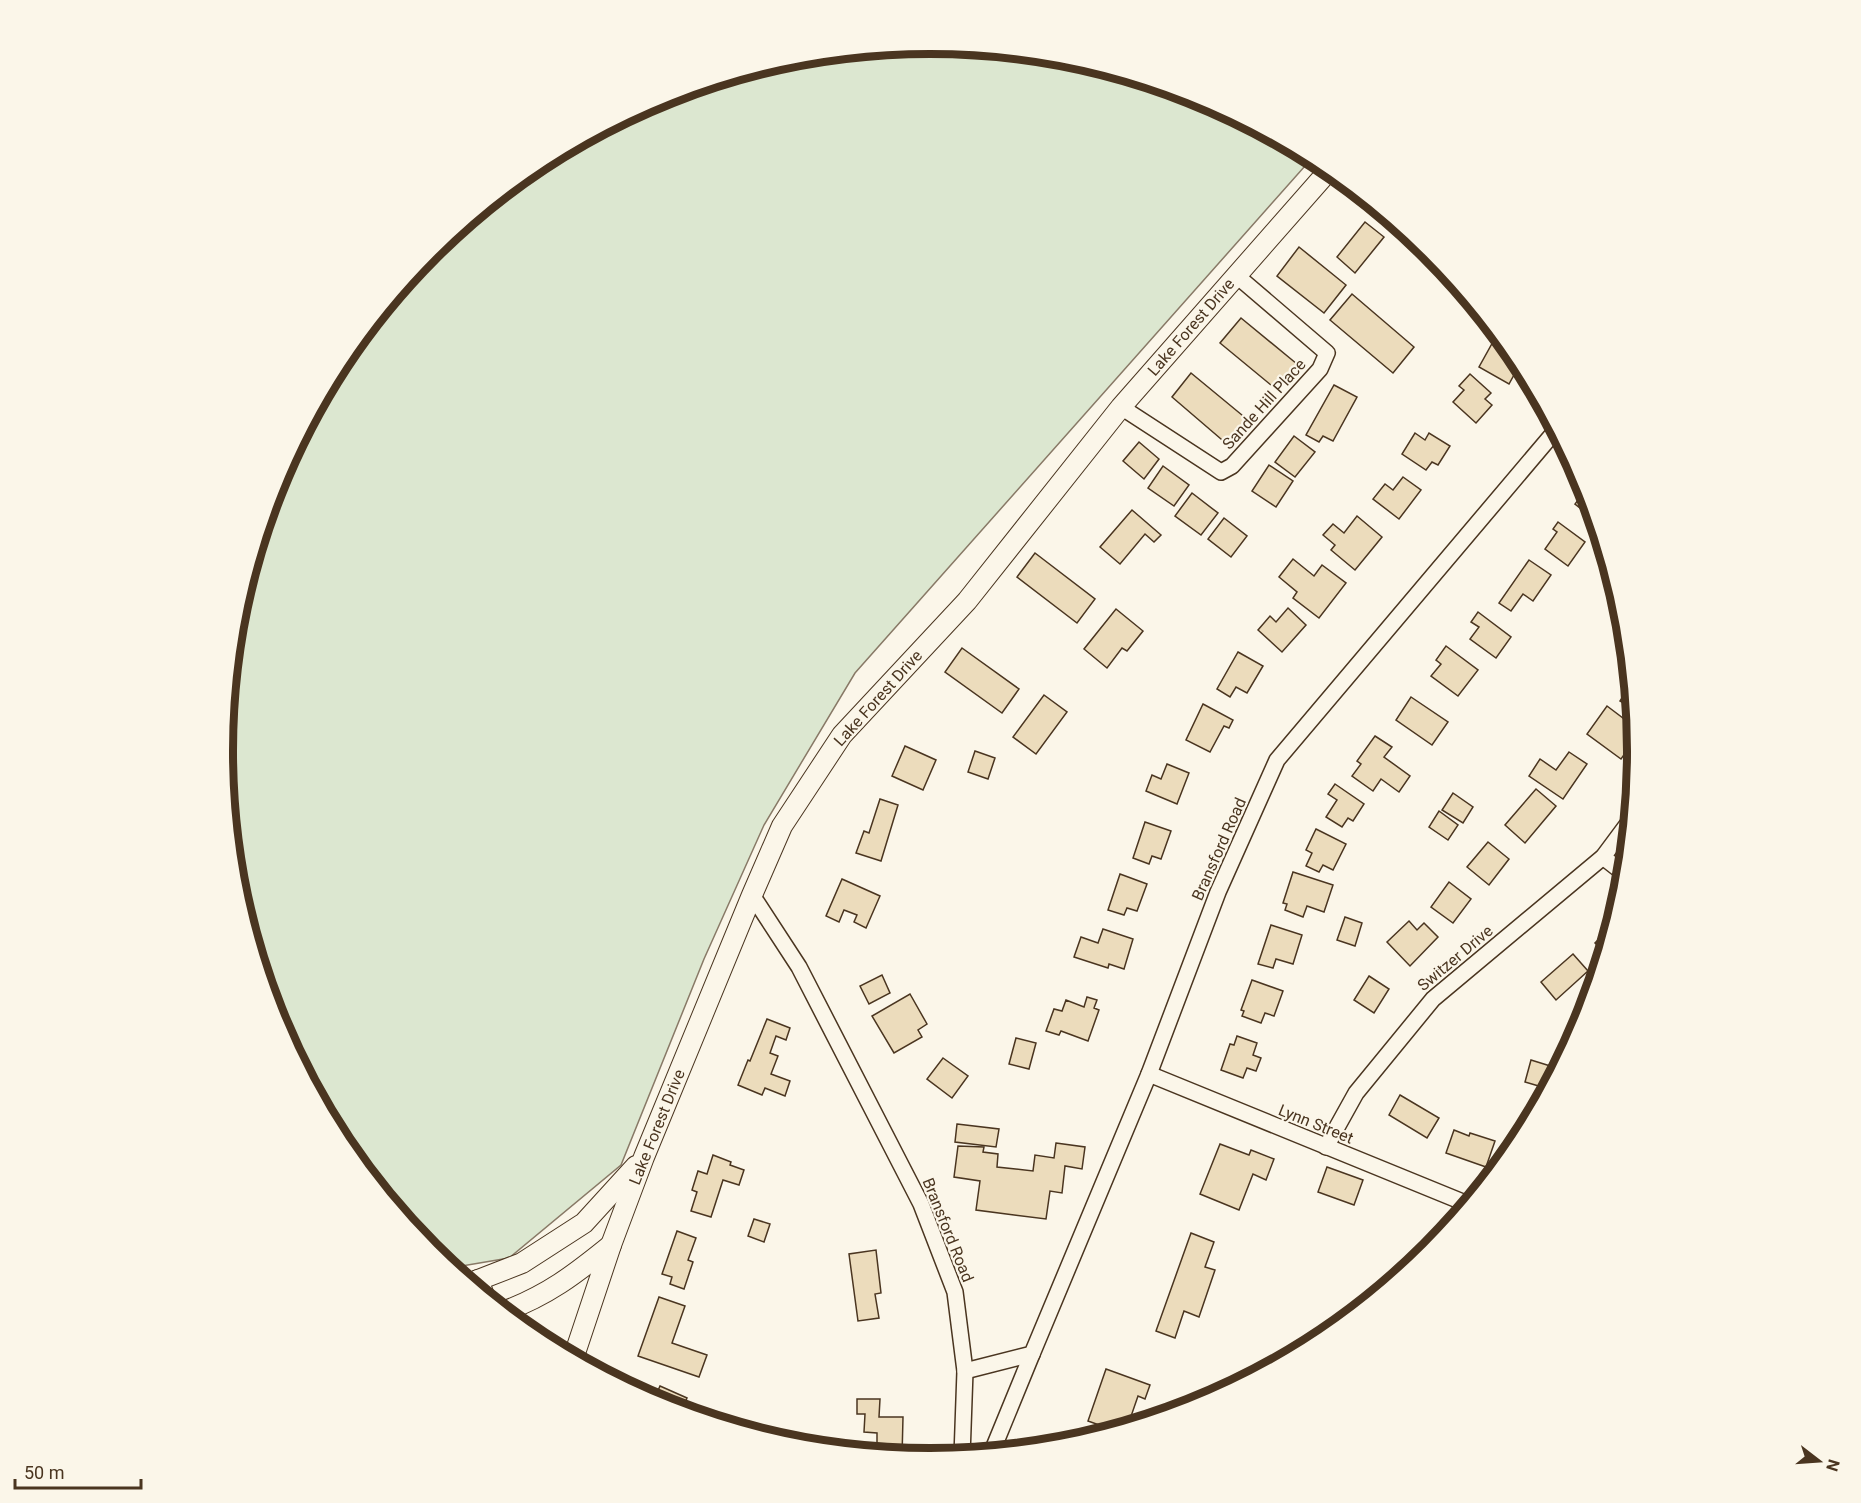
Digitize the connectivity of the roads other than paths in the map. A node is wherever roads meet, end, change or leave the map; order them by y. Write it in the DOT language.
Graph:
graph roads {
  1 [pos="1323,176"];
  2 [pos="1237,276"];
  3 [pos="1121,407"];
  4 [pos="1552,435"];
  5 [pos="1623,829"];
  6 [pos="1603,857"];
  7 [pos="1618,869"];
  8 [pos="752,895"];
  9 [pos="1149,1074"];
  10 [pos="1326,1147"];
  11 [pos="644,1157"];
  12 [pos="1462,1202"];
  13 [pos="611,1245"];
  14 [pos="481,1285"];
  15 [pos="512,1309"];
  16 [pos="575,1352"];
  17 [pos="1032,1354"];
  18 [pos="965,1371"];
  19 [pos="994,1446"];
  20 [pos="962,1448"];
  1 -- 2 [label="street, Lake Forest Drive"];
  2 -- 3 [label="street, Lake Forest Drive"];
  2 -- 3 [label="street, Sande Hill Place"];
  3 -- 8 [label="street, Lake Forest Drive"];
  4 -- 9 [label="street, Bransford Road"];
  5 -- 6 [label="street, Switzer Drive"];
  6 -- 7 [label="street"];
  6 -- 10 [label="street, Switzer Drive"];
  8 -- 11 [label="street, Lake Forest Drive"];
  8 -- 18 [label="street, Bransford Road"];
  9 -- 10 [label="street, Lynn Street"];
  9 -- 17 [label="street, Bransford Road"];
  10 -- 12 [label="street, Lynn Street"];
  11 -- 13 [label="street, Lake Forest Drive"];
  11 -- 14 [label="street"];
  13 -- 15 [label="street"];
  13 -- 16 [label="street, Lake Forest Drive"];
  17 -- 18 [label="street"];
  17 -- 19 [label="street, Bransford Road"];
  18 -- 20 [label="street, Bransford Road"];
}
